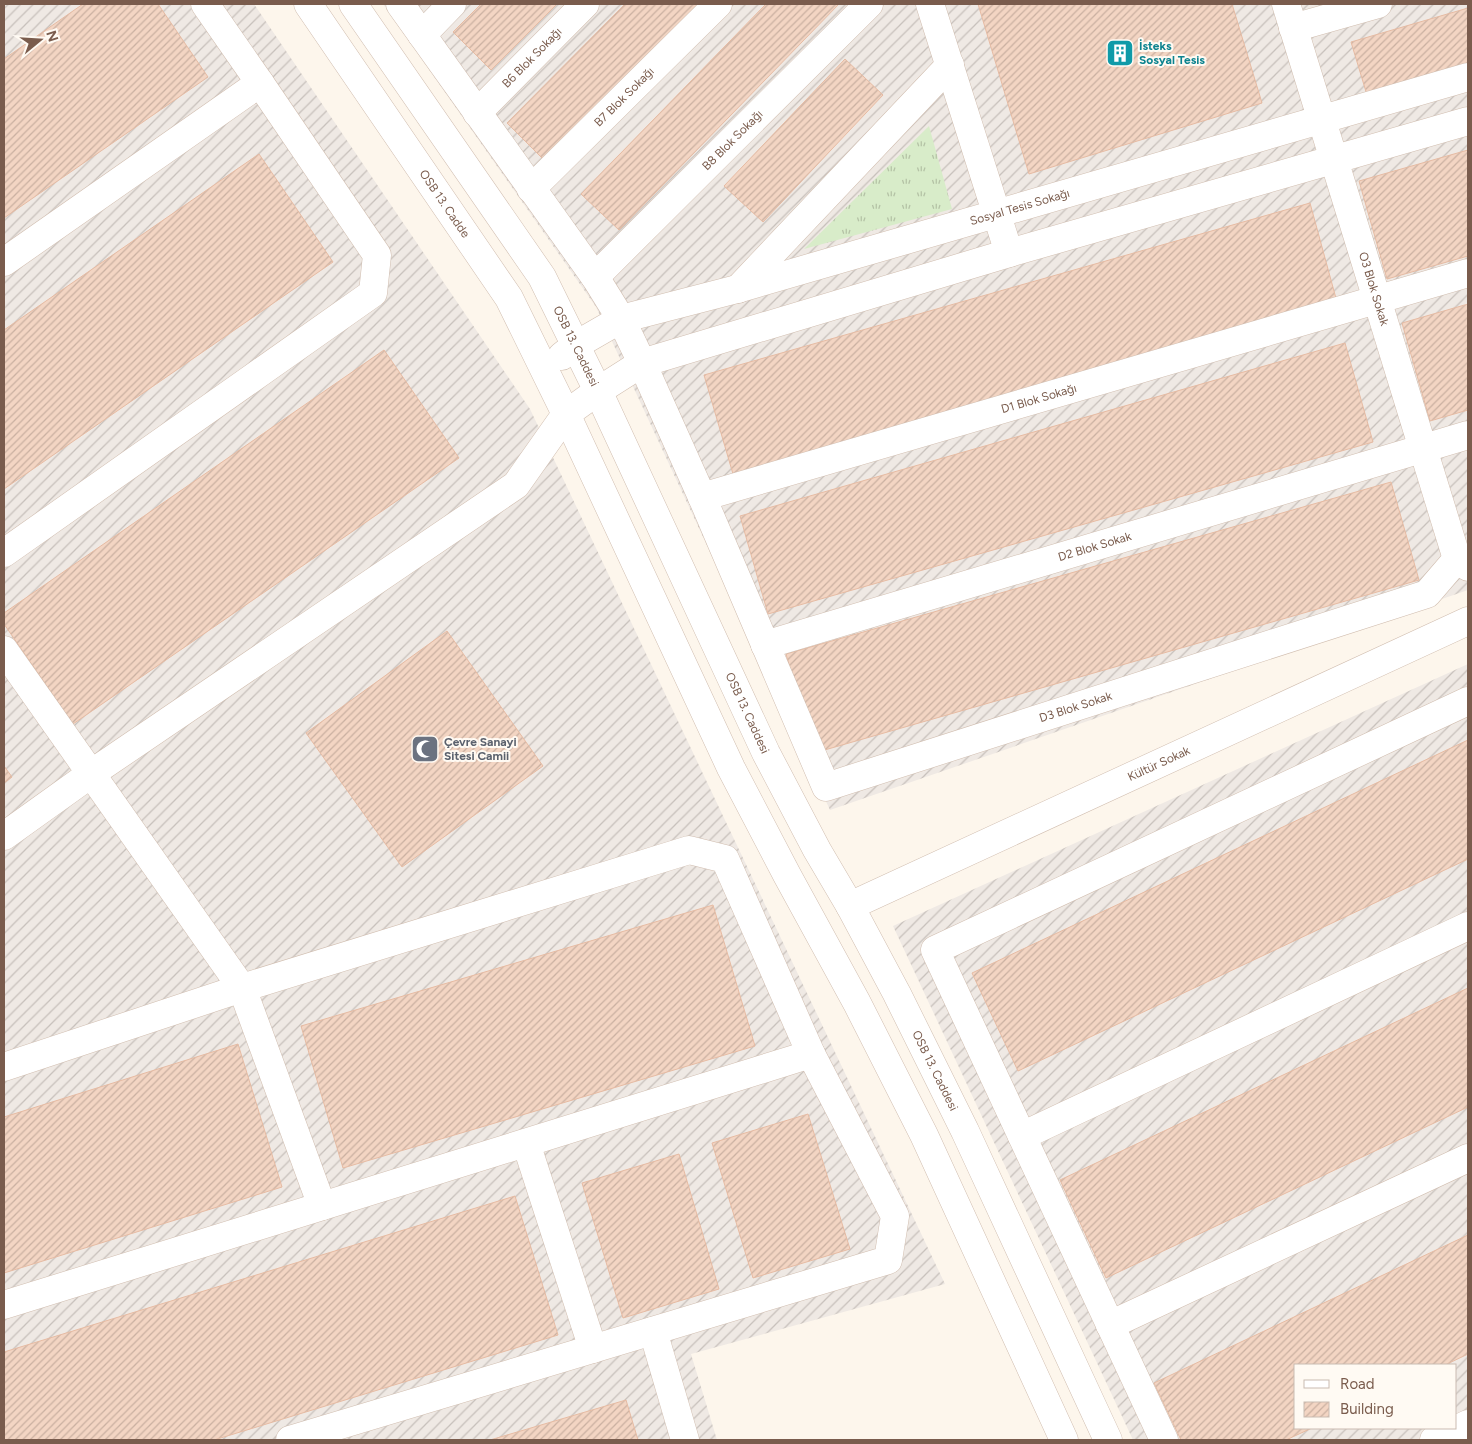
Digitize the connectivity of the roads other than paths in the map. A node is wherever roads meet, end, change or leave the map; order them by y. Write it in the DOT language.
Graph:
graph roads {
  1 [pos="205,4"];
  2 [pos="308,4"];
  3 [pos="353,4"];
  4 [pos="400,4"];
  5 [pos="452,4"];
  6 [pos="585,4"];
  7 [pos="718,4"];
  8 [pos="869,4"];
  9 [pos="930,4"];
  10 [pos="1378,4"];
  11 [pos="1289,16"];
  12 [pos="422,35"];
  13 [pos="950,65"];
  14 [pos="1468,77"];
  15 [pos="260,83"];
  16 [pos="477,113"];
  17 [pos="1322,120"];
  18 [pos="1468,121"];
  19 [pos="1334,160"];
  20 [pos="531,189"];
  21 [pos="997,214"];
  22 [pos="1009,253"];
  23 [pos="4,262"];
  24 [pos="1468,274"];
  25 [pos="595,276"];
  26 [pos="737,289"];
  27 [pos="1377,300"];
  28 [pos="621,319"];
  29 [pos="576,345"];
  30 [pos="642,364"];
  31 [pos="544,368"];
  32 [pos="598,391"];
  33 [pos="566,414"];
  34 [pos="1468,435"];
  35 [pos="1423,448"];
  36 [pos="702,497"];
  37 [pos="4,553"];
  38 [pos="1463,563"];
  39 [pos="1468,621"];
  40 [pos="765,645"];
  41 [pos="4,650"];
  42 [pos="1468,701"];
  43 [pos="92,773"];
  44 [pos="4,836"];
  45 [pos="850,906"];
  46 [pos="1468,926"];
  47 [pos="242,988"];
  48 [pos="812,1054"];
  49 [pos="4,1067"];
  50 [pos="1022,1136"];
  51 [pos="526,1143"];
  52 [pos="1468,1158"];
  53 [pos="322,1206"];
  54 [pos="4,1305"];
  55 [pos="1110,1325"];
  56 [pos="653,1331"];
  57 [pos="593,1349"];
  58 [pos="1468,1424"];
  59 [pos="290,1440"];
  60 [pos="686,1440"];
  61 [pos="1064,1440"];
  62 [pos="1108,1440"];
  63 [pos="1164,1440"];
  64 [pos="1434,1440"];
  1 -- 15 [label="street"];
  2 -- 31 [label="street, OSB 13. Cadde"];
  3 -- 29 [label="street, OSB 13. Caddesi"];
  4 -- 12 [label="street"];
  5 -- 12 [label="street"];
  6 -- 16 [label="street, B6 Blok Sokağı"];
  7 -- 20 [label="street, B7 Blok Sokağı"];
  8 -- 25 [label="street, B8 Blok Sokağı"];
  9 -- 13 [label="street"];
  10 -- 11 [label="street"];
  11 -- 17 [label="street, O3 Blok Sokak"];
  12 -- 16 [label="street"];
  13 -- 21 [label="street"];
  13 -- 26 [label="street"];
  14 -- 17 [label="street, Sosyal Tesis Sokağı"];
  15 -- 23 [label="street"];
  15 -- 37 [label="street"];
  16 -- 20 [label="street"];
  17 -- 19 [label="street, O3 Blok Sokak"];
  17 -- 21 [label="street, Sosyal Tesis Sokağı"];
  18 -- 19 [label="street"];
  19 -- 22 [label="street"];
  19 -- 27 [label="street, O3 Blok Sokak"];
  20 -- 25 [label="street"];
  21 -- 22 [label="street"];
  21 -- 26 [label="street, Sosyal Tesis Sokağı"];
  22 -- 30 [label="street"];
  24 -- 27 [label="street, D1 Blok Sokağı"];
  25 -- 28 [label="street"];
  26 -- 28 [label="street, Sosyal Tesis Sokağı"];
  27 -- 35 [label="street, O3 Blok Sokak"];
  27 -- 36 [label="street, D1 Blok Sokağı"];
  28 -- 29 [label="street, Sosyal Tesis Sokağı"];
  28 -- 30 [label="street"];
  29 -- 31 [label="street, Sosyal Tesis Sokağı"];
  29 -- 32 [label="street, OSB 13. Caddesi"];
  30 -- 32 [label="street"];
  30 -- 36 [label="street"];
  31 -- 33 [label="street, OSB 13. Cadde"];
  32 -- 33 [label="street"];
  32 -- 45 [label="street, OSB 13. Caddesi"];
  33 -- 43 [label="street"];
  33 -- 61 [label="street"];
  34 -- 35 [label="street, D2 Blok Sokak"];
  35 -- 38 [label="street, O3 Blok Sokak"];
  35 -- 40 [label="street, D2 Blok Sokak"];
  36 -- 40 [label="street"];
  38 -- 40 [label="street, D3 Blok Sokak"];
  39 -- 45 [label="street, Kültür Sokak"];
  41 -- 43 [label="street"];
  42 -- 50 [label="street"];
  43 -- 44 [label="street"];
  43 -- 47 [label="street"];
  45 -- 62 [label="street, OSB 13. Caddesi"];
  46 -- 50 [label="street"];
  47 -- 48 [label="street"];
  47 -- 49 [label="street"];
  47 -- 53 [label="street"];
  48 -- 51 [label="street"];
  48 -- 56 [label="street"];
  50 -- 55 [label="street"];
  51 -- 53 [label="street"];
  51 -- 57 [label="street"];
  52 -- 55 [label="street"];
  53 -- 54 [label="street"];
  55 -- 63 [label="street"];
  56 -- 57 [label="street"];
  56 -- 60 [label="street"];
  57 -- 59 [label="street"];
  58 -- 64 [label="street"];
}
